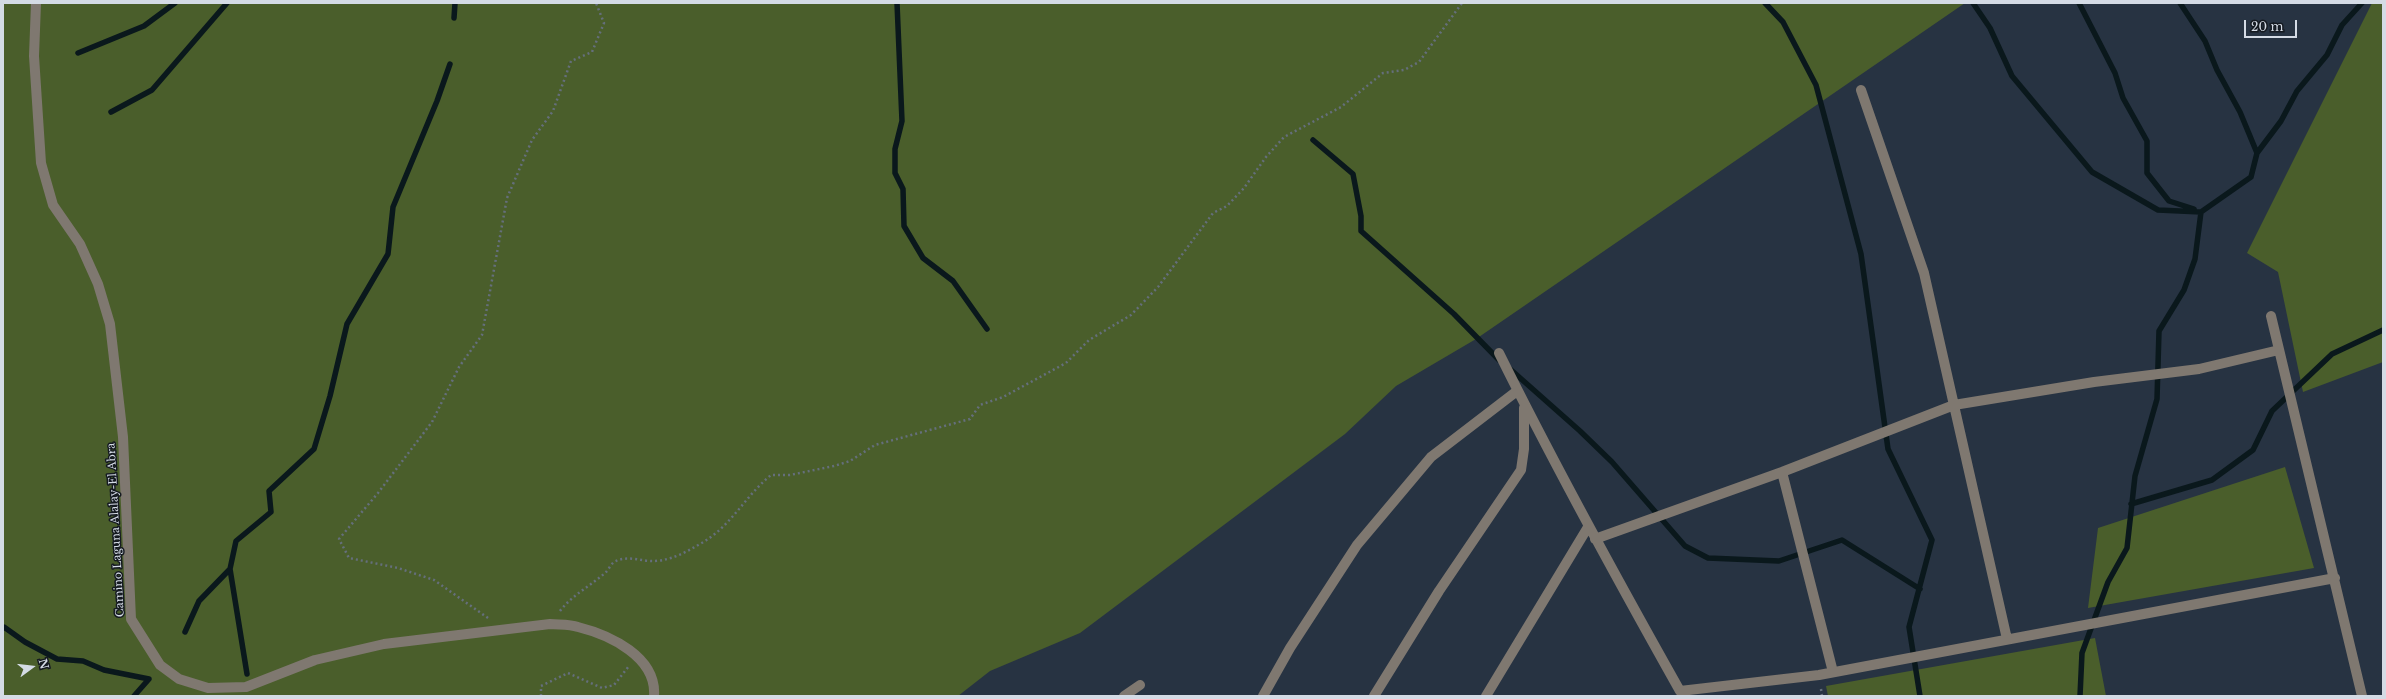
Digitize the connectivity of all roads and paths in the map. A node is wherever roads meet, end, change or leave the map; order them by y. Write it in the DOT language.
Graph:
graph roads {
  1 [pos="36,3"];
  2 [pos="596,3"];
  3 [pos="1462,3"];
  4 [pos="1861,90"];
  5 [pos="2271,316"];
  6 [pos="2279,350"];
  7 [pos="1499,353"];
  8 [pos="1517,392"];
  9 [pos="1524,406"];
  10 [pos="1954,406"];
  11 [pos="1782,472"];
  12 [pos="1588,527"];
  13 [pos="1595,539"];
  14 [pos="2335,578"];
  15 [pos="550,624"];
  16 [pos="506,631"];
  17 [pos="2007,640"];
  18 [pos="637,657"];
  19 [pos="1833,672"];
  20 [pos="1140,685"];
  21 [pos="1678,693"];
  22 [pos="542,696"];
  23 [pos="654,696"];
  24 [pos="1124,696"];
  25 [pos="1263,696"];
  26 [pos="1374,696"];
  27 [pos="1486,696"];
  28 [pos="2362,696"];
  1 -- 16 [label="street, Camino Laguna Alalay-El Abra"];
  2 -- 16 [label="path"];
  3 -- 15 [label="path"];
  4 -- 10 [label="street"];
  5 -- 6 [label="street"];
  6 -- 10 [label="street"];
  6 -- 14 [label="street"];
  7 -- 8 [label="street"];
  8 -- 9 [label="street"];
  8 -- 25 [label="street"];
  9 -- 12 [label="street"];
  9 -- 26 [label="street"];
  10 -- 11 [label="street"];
  10 -- 17 [label="street"];
  11 -- 13 [label="street"];
  11 -- 19 [label="street"];
  12 -- 13 [label="street"];
  12 -- 27 [label="street"];
  13 -- 21 [label="street"];
  14 -- 17 [label="street"];
  14 -- 28 [label="street"];
  15 -- 16 [label="street, Camino Laguna Alalay-El Abra"];
  15 -- 18 [label="street, Camino Laguna Alalay-El Abra"];
  17 -- 19 [label="street"];
  18 -- 22 [label="path"];
  18 -- 23 [label="street, Camino Laguna Alalay-El Abra"];
  19 -- 21 [label="street"];
  20 -- 24 [label="street"];
}
